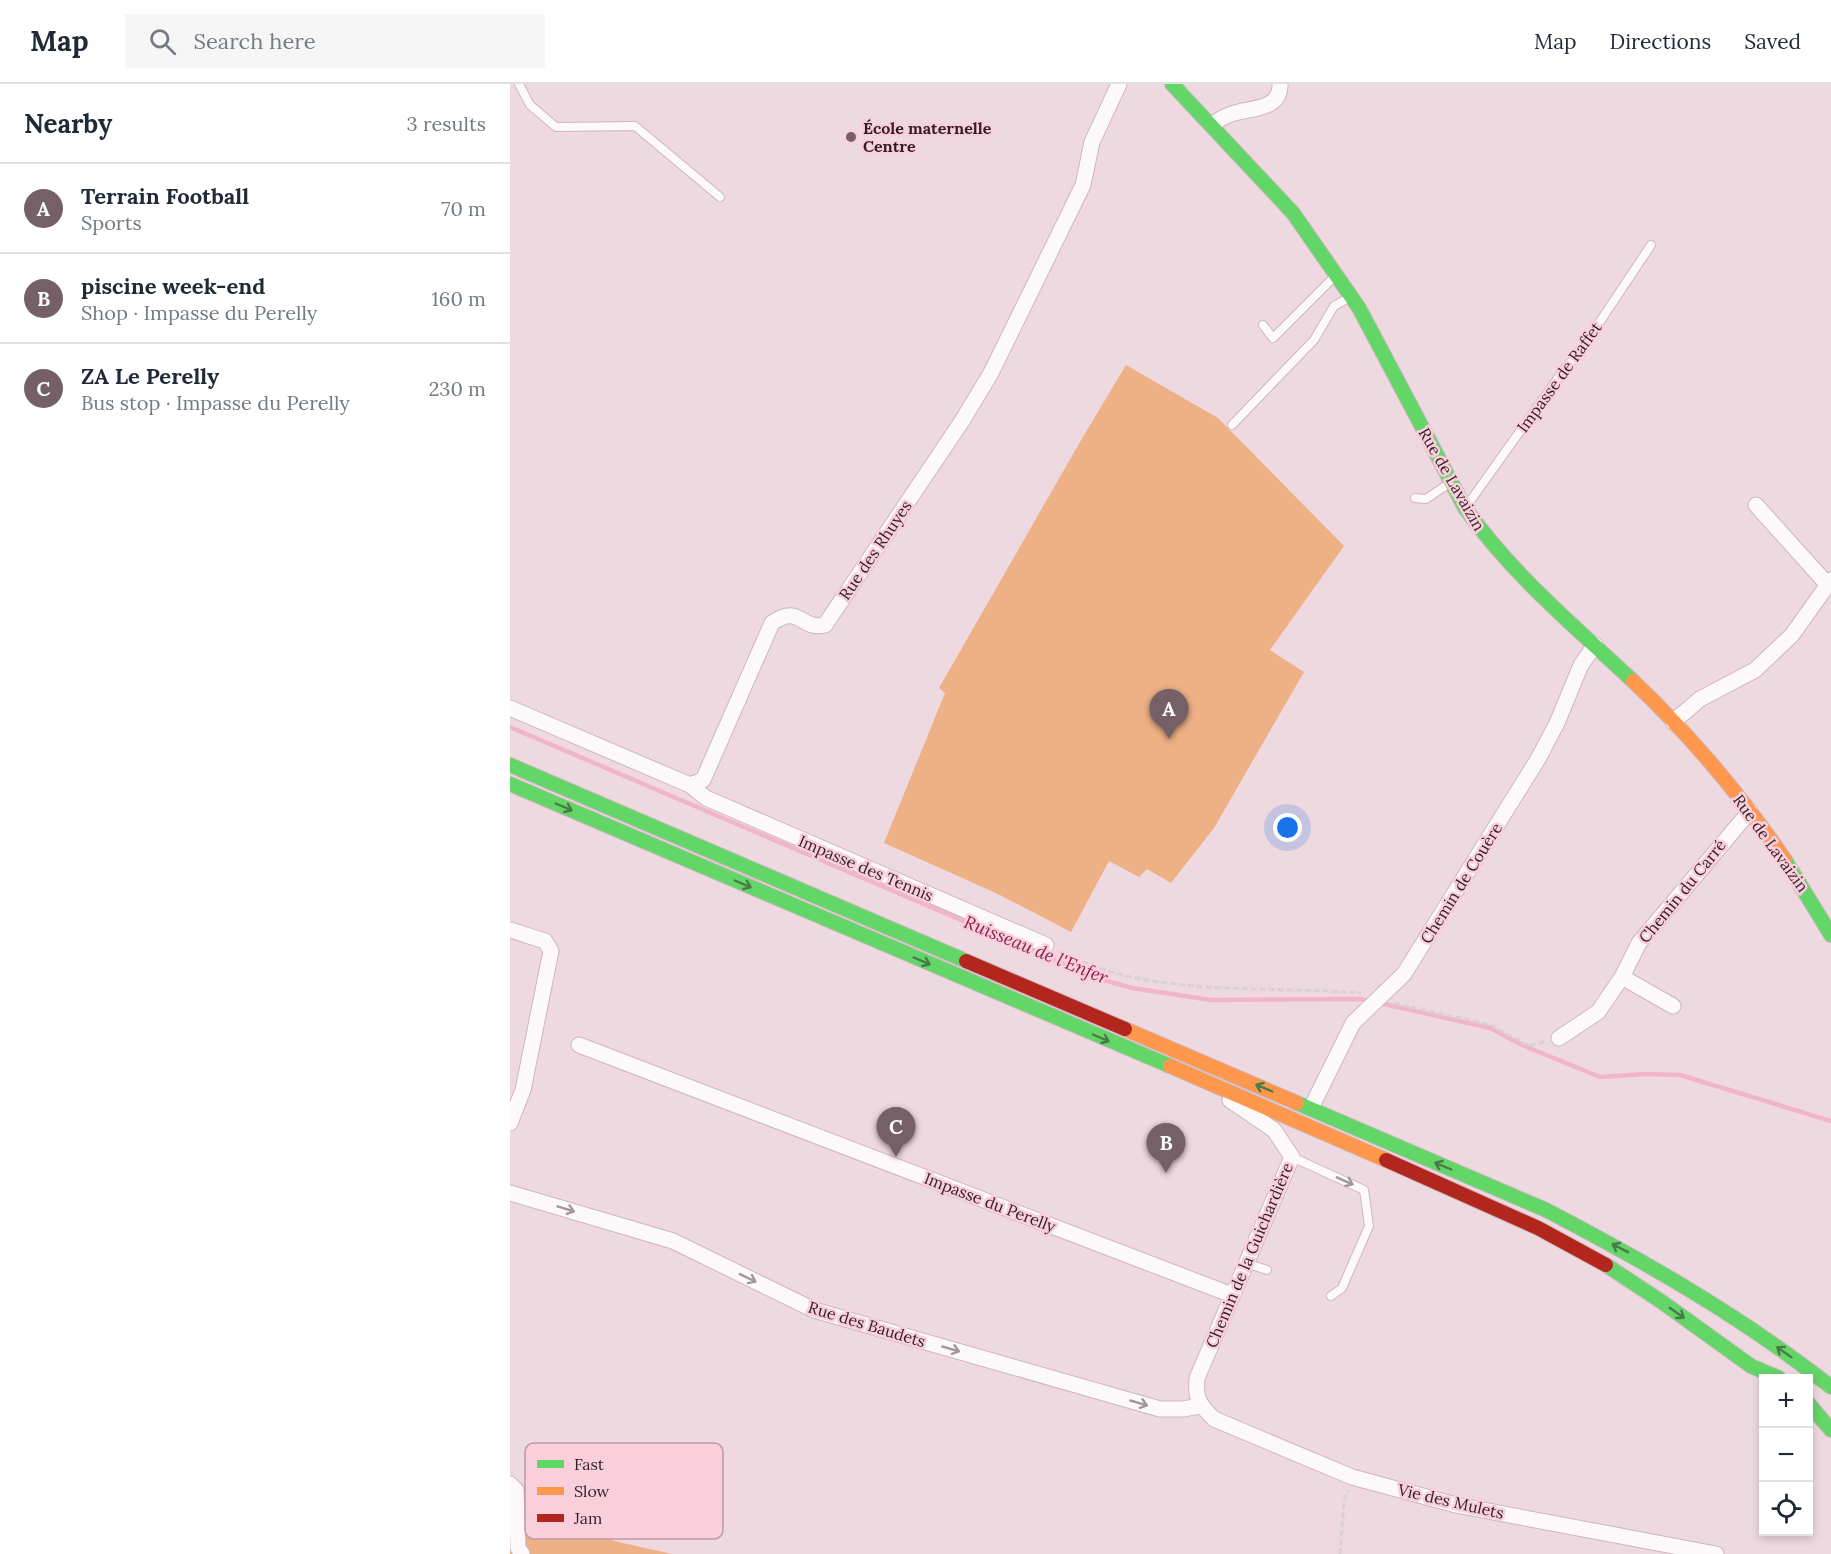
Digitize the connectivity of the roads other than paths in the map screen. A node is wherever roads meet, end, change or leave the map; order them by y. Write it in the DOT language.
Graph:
graph roads {
  1 [pos="519,84"];
  2 [pos="1119,84"];
  3 [pos="1172,84"];
  4 [pos="1280,84"];
  5 [pos="1212,125"];
  6 [pos="720,197"];
  7 [pos="1651,245"];
  8 [pos="1336,274"];
  9 [pos="1350,297"];
  10 [pos="1263,325"];
  11 [pos="1232,425"];
  12 [pos="1451,482"];
  13 [pos="1415,498"];
  14 [pos="1756,505"];
  15 [pos="1465,508"];
  16 [pos="1830,584"];
  17 [pos="1595,645"];
  18 [pos="510,708"];
  19 [pos="1673,722"];
  20 [pos="510,765"];
  21 [pos="510,784"];
  22 [pos="690,785"];
  23 [pos="1750,811"];
  24 [pos="510,930"];
  25 [pos="1831,935"];
  26 [pos="1046,945"];
  27 [pos="1622,977"];
  28 [pos="1673,1006"];
  29 [pos="1559,1038"];
  30 [pos="579,1045"];
  31 [pos="1195,1077"];
  32 [pos="1311,1108"];
  33 [pos="510,1124"];
  34 [pos="1292,1157"];
  35 [pos="510,1193"];
  36 [pos="1246,1263"];
  37 [pos="1268,1270"];
  38 [pos="1232,1295"];
  39 [pos="1331,1296"];
  40 [pos="1770,1374"];
  41 [pos="1831,1387"];
  42 [pos="1200,1406"];
  43 [pos="1813,1408"];
  44 [pos="1831,1430"];
  45 [pos="510,1484"];
  46 [pos="522,1554"];
  47 [pos="1716,1554"];
  1 -- 6 [label="lane"];
  2 -- 22 [label="street, Rue des Rhuyes"];
  3 -- 5 [label="main road, Rue de Lavaizin"];
  4 -- 5 [label="street"];
  5 -- 8 [label="main road, Rue de Lavaizin"];
  7 -- 15 [label="lane, Impasse de Raffet"];
  8 -- 9 [label="main road, Rue de Lavaizin"];
  8 -- 10 [label="lane"];
  9 -- 11 [label="lane"];
  9 -- 12 [label="main road, Rue de Lavaizin"];
  12 -- 13 [label="lane"];
  12 -- 15 [label="main road, Rue de Lavaizin"];
  14 -- 16 [label="street"];
  15 -- 17 [label="main road, Rue de Lavaizin"];
  16 -- 19 [label="street"];
  17 -- 19 [label="main road, Rue de Lavaizin"];
  17 -- 32 [label="street, Chemin de Couère"];
  18 -- 22 [label="street"];
  19 -- 23 [label="main road, Rue de Lavaizin"];
  32 -- 20 [label="main road, one-way"];
  21 -- 31 [label="main road, one-way"];
  22 -- 26 [label="street, Impasse des Tennis"];
  23 -- 25 [label="main road, Rue de Lavaizin"];
  23 -- 27 [label="street, Chemin du Carré"];
  24 -- 33 [label="street"];
  27 -- 28 [label="street"];
  27 -- 29 [label="street, Chemin du Carré"];
  30 -- 38 [label="street, Impasse du Perelly"];
  31 -- 34 [label="street, Chemin de la Guichardière"];
  31 -- 40 [label="main road, one-way"];
  41 -- 32 [label="main road, one-way"];
  34 -- 36 [label="street, Chemin de la Guichardière"];
  34 -- 39 [label="lane, one-way"];
  35 -- 42 [label="street, Rue des Baudets, one-way"];
  36 -- 37 [label="lane"];
  36 -- 38 [label="street, Chemin de la Guichardière"];
  38 -- 42 [label="street, Chemin de la Guichardière"];
  42 -- 47 [label="street, Vie des Mulets"];
  43 -- 44 [label="main road"];
  45 -- 46 [label="street"];
}
